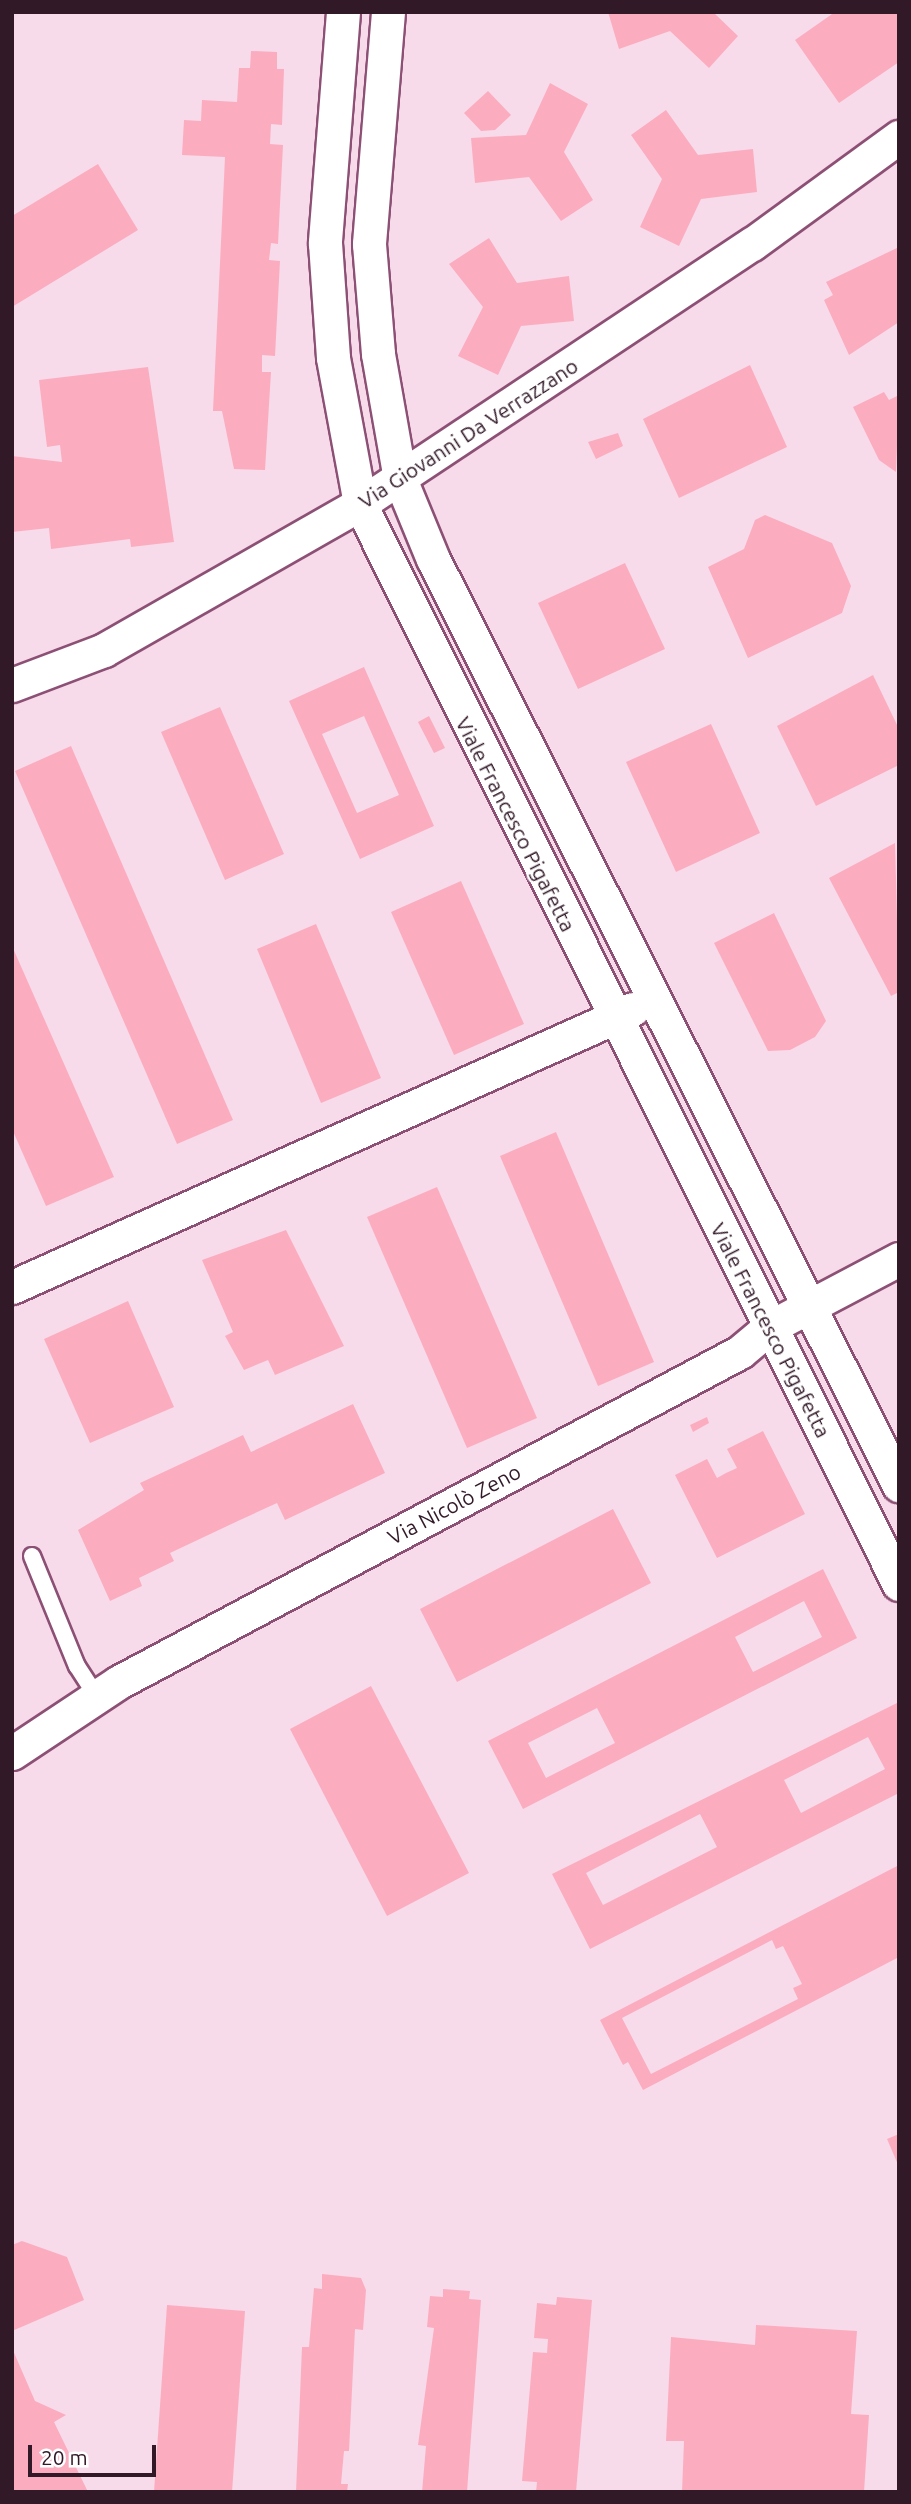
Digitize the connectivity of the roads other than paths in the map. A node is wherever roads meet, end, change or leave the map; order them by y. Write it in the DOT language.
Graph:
graph roads {
  1 [pos="343,12"];
  2 [pos="388,12"];
  3 [pos="899,137"];
  4 [pos="400,479"];
  5 [pos="360,504"];
  6 [pos="12,685"];
  7 [pos="654,998"];
  8 [pos="614,1018"];
  9 [pos="899,1259"];
  10 [pos="12,1287"];
  11 [pos="810,1308"];
  12 [pos="770,1327"];
  13 [pos="899,1485"];
  14 [pos="32,1556"];
  15 [pos="899,1584"];
  16 [pos="97,1697"];
  17 [pos="12,1754"];
  1 -- 5 [label="street, Viale Francesco Pigafetta"];
  2 -- 4 [label="street, Viale Francesco Pigafetta"];
  3 -- 4 [label="street, Via Giovanni Da Verrazzano"];
  4 -- 5 [label="street, Via Giovanni Da Verrazzano"];
  4 -- 7 [label="street, Viale Francesco Pigafetta"];
  5 -- 6 [label="street, Via Giovanni Da Verrazzano"];
  5 -- 8 [label="street, Viale Francesco Pigafetta"];
  7 -- 8 [label="street"];
  7 -- 11 [label="street, Viale Francesco Pigafetta"];
  8 -- 10 [label="street"];
  8 -- 12 [label="street, Viale Francesco Pigafetta"];
  9 -- 11 [label="street, Via Nicolò Zeno"];
  11 -- 12 [label="street, Via Nicolò Zeno"];
  11 -- 13 [label="street, Viale Francesco Pigafetta"];
  12 -- 15 [label="street, Viale Francesco Pigafetta"];
  12 -- 16 [label="street, Via Nicolò Zeno"];
  14 -- 16 [label="lane"];
  16 -- 17 [label="street, Via Nicolò Zeno"];
}
